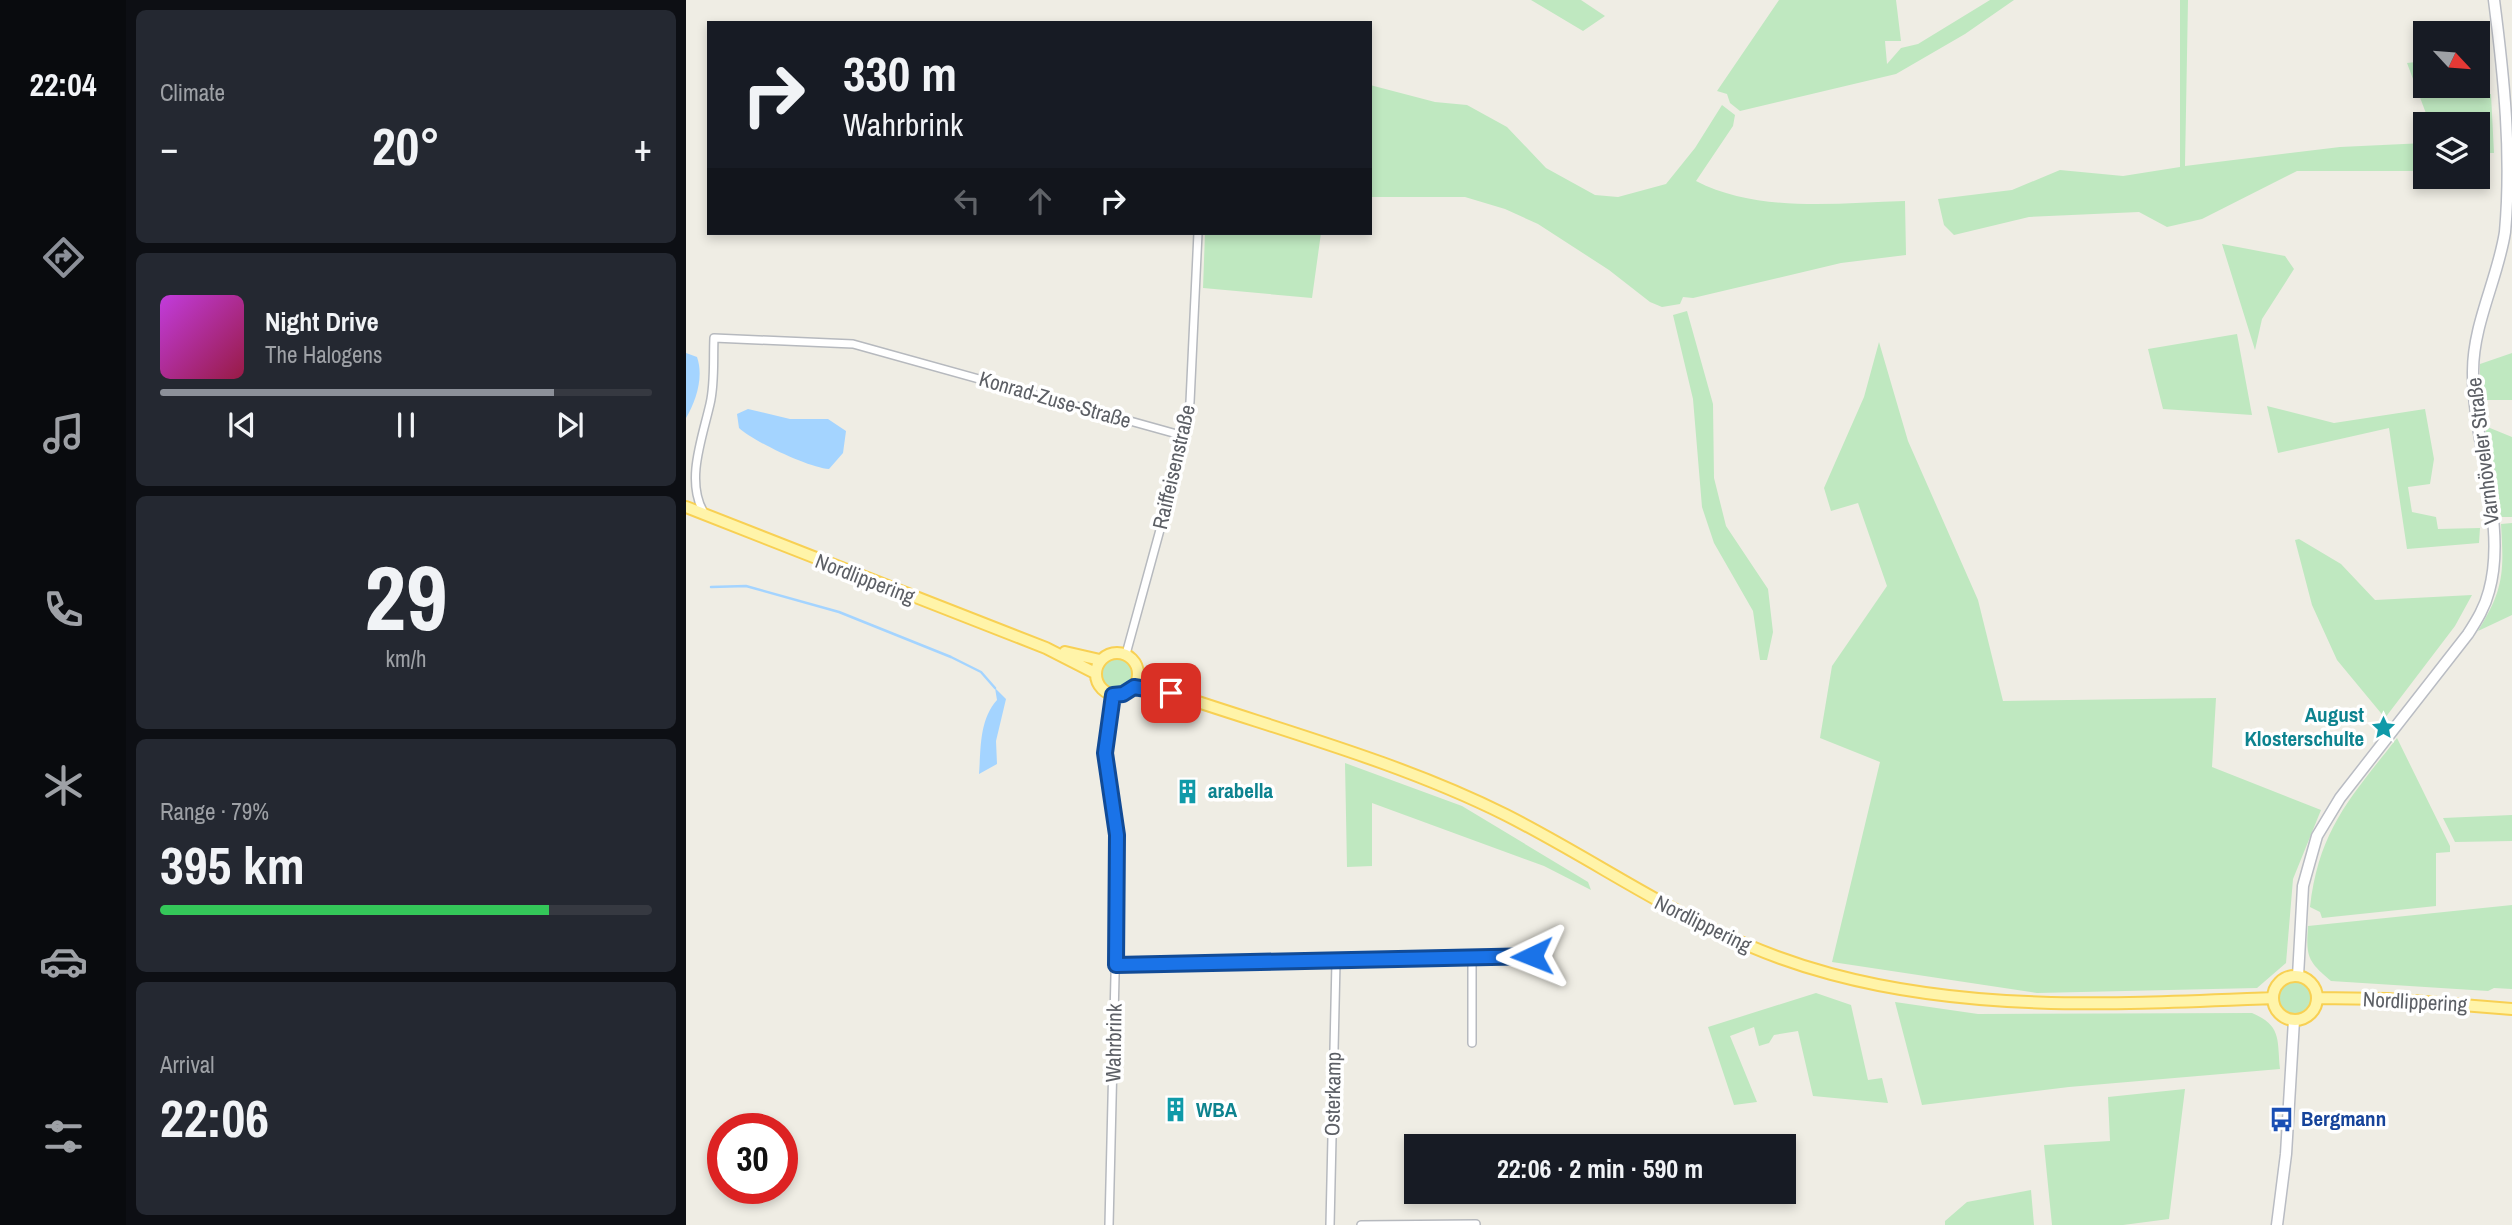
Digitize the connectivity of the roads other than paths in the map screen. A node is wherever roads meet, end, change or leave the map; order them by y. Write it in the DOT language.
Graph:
graph roads {
  1 [pos="2494,0"];
  2 [pos="1198,235"];
  3 [pos="1184,436"];
  4 [pos="687,462"];
  5 [pos="686,507"];
  6 [pos="711,518"];
  7 [pos="1046,648"];
  8 [pos="1126,654"];
  9 [pos="1100,660"];
  10 [pos="1095,673"];
  11 [pos="1138,673"];
  12 [pos="1134,687"];
  13 [pos="1171,693"];
  14 [pos="1113,695"];
  15 [pos="1532,956"];
  16 [pos="1472,958"];
  17 [pos="1336,962"];
  18 [pos="1116,965"];
  19 [pos="2298,976"];
  20 [pos="2273,998"];
  21 [pos="2317,998"];
  22 [pos="2512,1009"];
  23 [pos="2294,1020"];
  24 [pos="1472,1043"];
  25 [pos="1476,1224"];
  26 [pos="1109,1225"];
  27 [pos="1330,1225"];
  28 [pos="1361,1225"];
  29 [pos="2277,1225"];
  1 -- 19 [label="street, Varnhöveler Straße"];
  2 -- 3 [label="street, Raiffeisenstraße"];
  3 -- 4 [label="street, Konrad-Zuse-Straße"];
  3 -- 8 [label="street, Raiffeisenstraße"];
  4 -- 6 [label="street"];
  5 -- 6 [label="main road, Nordlippering"];
  6 -- 7 [label="main road, Nordlippering"];
  7 -- 9 [label="main road, Nordlippering"];
  7 -- 10 [label="main road, Nordlippering"];
  8 -- 9 [label="main road"];
  8 -- 11 [label="main road"];
  9 -- 10 [label="main road"];
  10 -- 14 [label="main road"];
  11 -- 12 [label="main road"];
  11 -- 13 [label="main road, Nordlippering"];
  12 -- 13 [label="main road, Nordlippering"];
  12 -- 14 [label="main road"];
  13 -- 20 [label="main road, Nordlippering"];
  14 -- 18 [label="street, Wahrbrink"];
  15 -- 16 [label="street"];
  16 -- 17 [label="street"];
  16 -- 24 [label="street"];
  17 -- 18 [label="street"];
  17 -- 27 [label="street, Osterkamp"];
  18 -- 26 [label="street, Wahrbrink"];
  19 -- 20 [label="main road"];
  19 -- 21 [label="main road"];
  20 -- 23 [label="main road"];
  21 -- 22 [label="main road, Nordlippering"];
  21 -- 23 [label="main road"];
  23 -- 29 [label="street"];
  25 -- 28 [label="street"];
}
